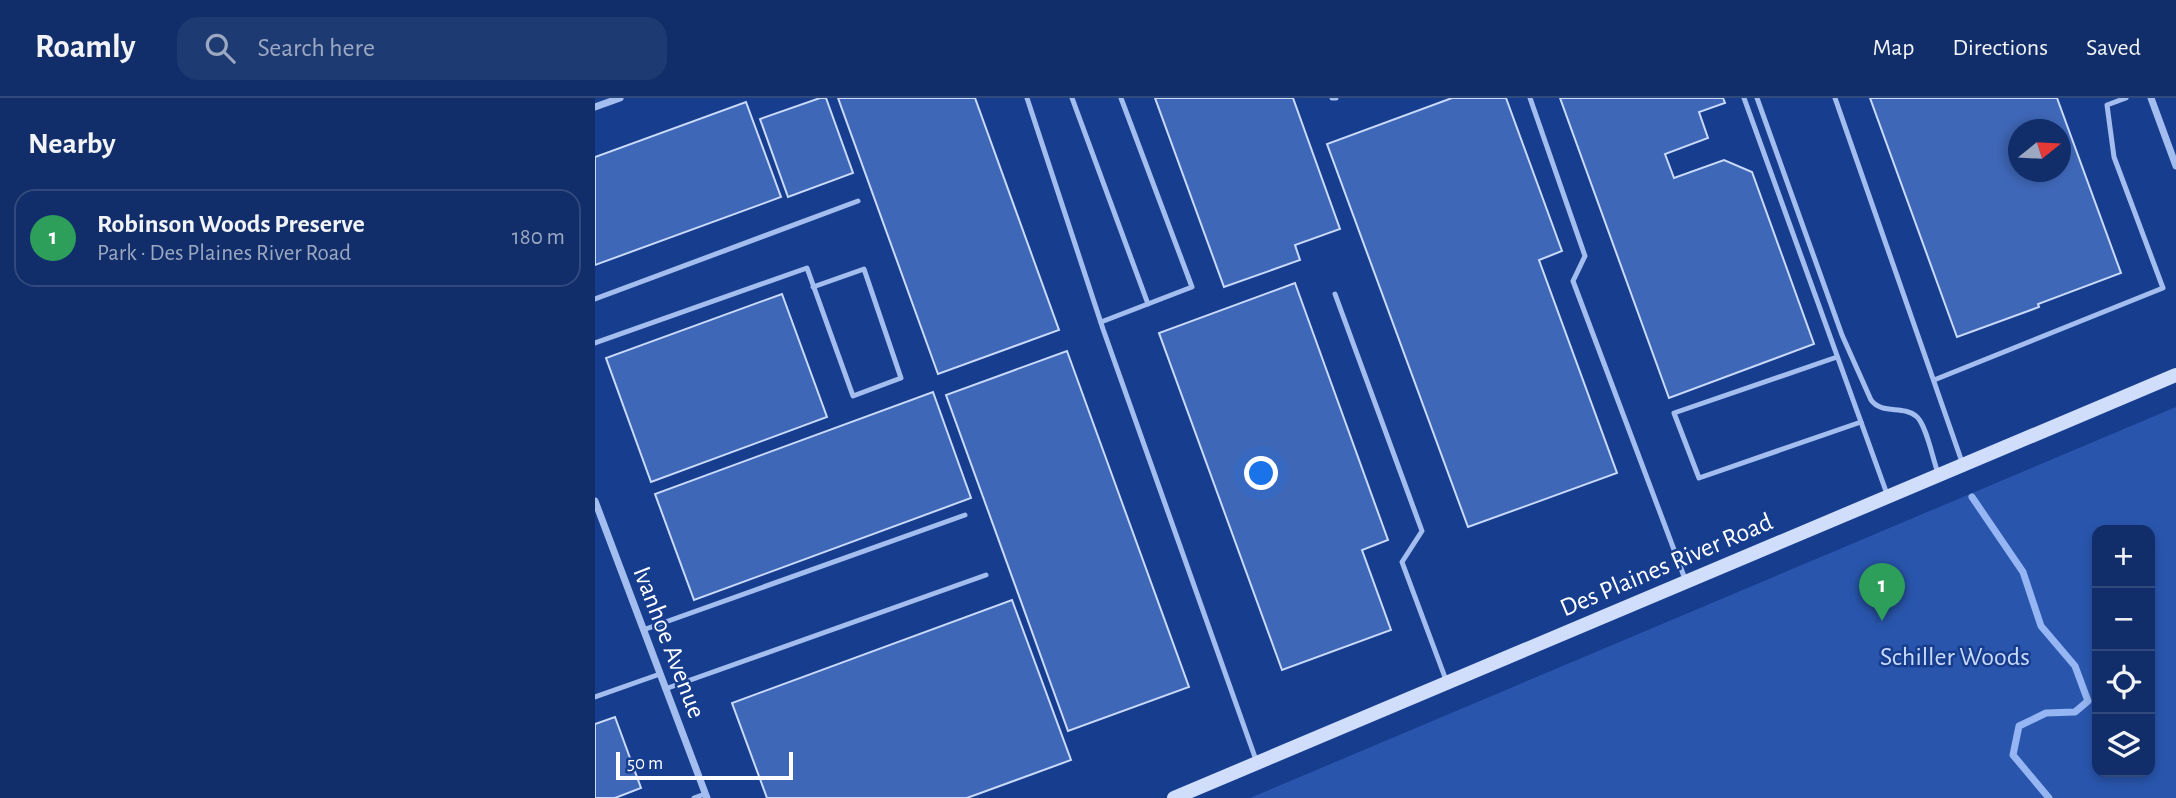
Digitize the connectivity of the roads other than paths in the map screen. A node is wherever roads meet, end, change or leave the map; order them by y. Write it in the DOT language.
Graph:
graph roads {
  1 [pos="620,98"];
  2 [pos="1027,98"];
  3 [pos="1072,98"];
  4 [pos="1121,98"];
  5 [pos="1530,98"];
  6 [pos="1744,98"];
  7 [pos="1757,98"];
  8 [pos="1835,98"];
  9 [pos="2126,98"];
  10 [pos="2151,98"];
  11 [pos="595,107"];
  12 [pos="2176,166"];
  13 [pos="858,201"];
  14 [pos="813,287"];
  15 [pos="1335,294"];
  16 [pos="595,299"];
  17 [pos="1147,304"];
  18 [pos="1101,322"];
  19 [pos="595,343"];
  20 [pos="1837,357"];
  21 [pos="2176,376"];
  22 [pos="1934,380"];
  23 [pos="1861,422"];
  24 [pos="1963,465"];
  25 [pos="1938,476"];
  26 [pos="1888,497"];
  27 [pos="595,501"];
  28 [pos="965,515"];
  29 [pos="986,575"];
  30 [pos="1686,582"];
  31 [pos="643,629"];
  32 [pos="660,674"];
  33 [pos="1447,683"];
  34 [pos="666,689"];
  35 [pos="595,697"];
  36 [pos="1257,763"];
  37 [pos="706,796"];
  38 [pos="694,798"];
  39 [pos="1174,798"];
  1 -- 11 [label="street"];
  2 -- 18 [label="lane"];
  3 -- 17 [label="lane"];
  4 -- 17 [label="lane"];
  5 -- 30 [label="lane"];
  6 -- 20 [label="lane"];
  7 -- 25 [label="lane"];
  8 -- 22 [label="lane"];
  9 -- 22 [label="lane"];
  10 -- 12 [label="street"];
  13 -- 16 [label="lane"];
  14 -- 14 [label="lane"];
  14 -- 19 [label="lane"];
  15 -- 33 [label="lane"];
  17 -- 18 [label="lane"];
  18 -- 36 [label="lane"];
  20 -- 23 [label="lane"];
  20 -- 23 [label="lane"];
  21 -- 24 [label="main road, Des Plaines River Road"];
  22 -- 24 [label="lane"];
  23 -- 26 [label="lane"];
  24 -- 25 [label="main road, Des Plaines River Road"];
  25 -- 26 [label="main road, Des Plaines River Road"];
  26 -- 30 [label="main road, Des Plaines River Road"];
  27 -- 31 [label="street, Ivanhoe Avenue"];
  28 -- 31 [label="lane"];
  29 -- 34 [label="lane"];
  30 -- 33 [label="main road, Des Plaines River Road"];
  31 -- 32 [label="street, Ivanhoe Avenue"];
  32 -- 34 [label="street, Ivanhoe Avenue"];
  32 -- 35 [label="lane"];
  33 -- 36 [label="main road, Des Plaines River Road"];
  34 -- 37 [label="street, Ivanhoe Avenue"];
  36 -- 39 [label="main road, Des Plaines River Road"];
  37 -- 38 [label="lane"];
}
